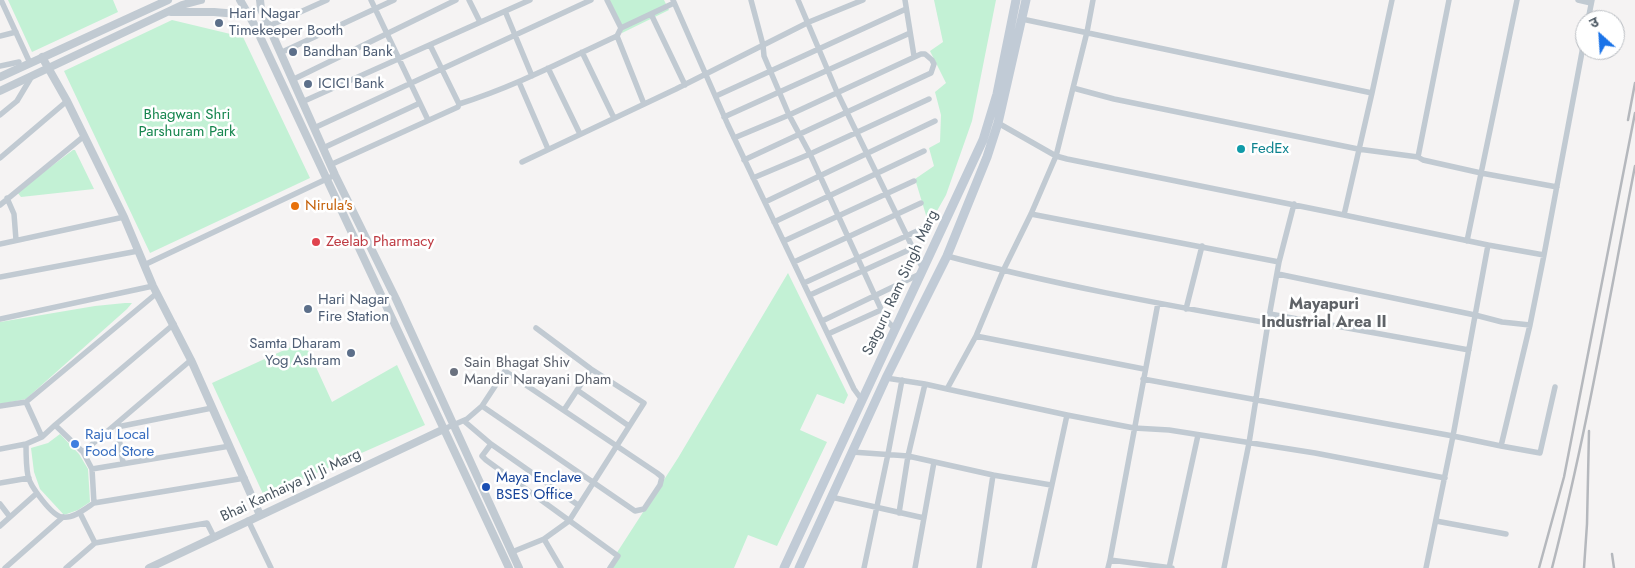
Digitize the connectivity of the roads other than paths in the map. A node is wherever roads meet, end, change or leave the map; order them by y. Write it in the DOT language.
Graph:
graph roads {
  1 [pos="1,0"];
  2 [pos="168,0"];
  3 [pos="201,0"];
  4 [pos="240,0"];
  5 [pos="327,0"];
  6 [pos="371,0"];
  7 [pos="394,0"];
  8 [pos="456,0"];
  9 [pos="469,0"];
  10 [pos="530,0"];
  11 [pos="591,0"];
  12 [pos="607,0"];
  13 [pos="751,0"];
  14 [pos="798,0"];
  15 [pos="863,0"];
  16 [pos="904,0"];
  17 [pos="1016,0"];
  18 [pos="1026,0"];
  19 [pos="1093,0"];
  20 [pos="1392,0"];
  21 [pos="1450,0"];
  22 [pos="1517,0"];
  23 [pos="1578,0"];
  24 [pos="262,1"];
  25 [pos="673,1"];
  26 [pos="1592,1"];
  27 [pos="375,9"];
  28 [pos="906,9"];
  29 [pos="505,11"];
  30 [pos="168,12"];
  31 [pos="652,14"];
  32 [pos="249,15"];
  33 [pos="1022,18"];
  34 [pos="480,22"];
  35 [pos="809,22"];
  36 [pos="269,26"];
  37 [pos="621,28"];
  38 [pos="16,32"];
  39 [pos="1087,32"];
  40 [pos="910,33"];
  41 [pos="386,34"];
  42 [pos="515,35"];
  43 [pos="0,36"];
  44 [pos="617,36"];
  45 [pos="430,45"];
  46 [pos="763,45"];
  47 [pos="819,50"];
  48 [pos="280,52"];
  49 [pos="582,52"];
  50 [pos="914,56"];
  51 [pos="42,58"];
  52 [pos="398,59"];
  53 [pos="1581,60"];
  54 [pos="19,62"];
  55 [pos="30,63"];
  56 [pos="0,66"];
  57 [pos="48,68"];
  58 [pos="548,68"];
  59 [pos="770,69"];
  60 [pos="442,70"];
  61 [pos="829,71"];
  62 [pos="706,74"];
  63 [pos="32,76"];
  64 [pos="532,76"];
  65 [pos="0,77"];
  66 [pos="292,80"];
  67 [pos="519,82"];
  68 [pos="411,84"];
  69 [pos="684,85"];
  70 [pos="1073,88"];
  71 [pos="0,91"];
  72 [pos="780,92"];
  73 [pos="837,92"];
  74 [pos="1372,92"];
  75 [pos="716,96"];
  76 [pos="929,99"];
  77 [pos="67,101"];
  78 [pos="302,102"];
  79 [pos="420,103"];
  80 [pos="458,104"];
  81 [pos="644,104"];
  82 [pos="848,111"];
  83 [pos="0,115"];
  84 [pos="789,115"];
  85 [pos="724,117"];
  86 [pos="614,118"];
  87 [pos="428,120"];
  88 [pos="935,121"];
  89 [pos="998,124"];
  90 [pos="314,128"];
  91 [pos="858,132"];
  92 [pos="580,134"];
  93 [pos="800,134"];
  94 [pos="84,136"];
  95 [pos="734,138"];
  96 [pos="323,148"];
  97 [pos="548,149"];
  98 [pos="1358,149"];
  99 [pos="924,151"];
  100 [pos="868,152"];
  101 [pos="810,154"];
  102 [pos="1056,156"];
  103 [pos="0,158"];
  104 [pos="1418,158"];
  105 [pos="744,160"];
  106 [pos="522,162"];
  107 [pos="330,165"];
  108 [pos="878,173"];
  109 [pos="1481,173"];
  110 [pos="820,175"];
  111 [pos="331,177"];
  112 [pos="753,178"];
  113 [pos="914,182"];
  114 [pos="1557,187"];
  115 [pos="887,194"];
  116 [pos="829,196"];
  117 [pos="7,198"];
  118 [pos="765,202"];
  119 [pos="921,204"];
  120 [pos="1294,204"];
  121 [pos="0,205"];
  122 [pos="896,214"];
  123 [pos="1031,214"];
  124 [pos="1344,215"];
  125 [pos="124,217"];
  126 [pos="838,217"];
  127 [pos="774,222"];
  128 [pos="928,226"];
  129 [pos="906,236"];
  130 [pos="848,238"];
  131 [pos="16,240"];
  132 [pos="784,241"];
  133 [pos="1467,241"];
  134 [pos="0,244"];
  135 [pos="1488,245"];
  136 [pos="1202,246"];
  137 [pos="913,248"];
  138 [pos="138,251"];
  139 [pos="1544,255"];
  140 [pos="946,256"];
  141 [pos="857,258"];
  142 [pos="794,262"];
  143 [pos="1279,262"];
  144 [pos="144,265"];
  145 [pos="864,271"];
  146 [pos="1003,271"];
  147 [pos="922,272"];
  148 [pos="1278,274"];
  149 [pos="0,277"];
  150 [pos="804,283"];
  151 [pos="155,289"];
  152 [pos="810,295"];
  153 [pos="875,297"];
  154 [pos="1158,304"];
  155 [pos="1186,309"];
  156 [pos="881,310"];
  157 [pos="1270,314"];
  158 [pos="1475,315"];
  159 [pos="0,319"];
  160 [pos="822,321"];
  161 [pos="1268,323"];
  162 [pos="174,324"];
  163 [pos="1530,325"];
  164 [pos="536,328"];
  165 [pos="895,329"];
  166 [pos="828,334"];
  167 [pos="976,336"];
  168 [pos="1469,350"];
  169 [pos="191,360"];
  170 [pos="591,369"];
  171 [pos="1144,369"];
  172 [pos="886,378"];
  173 [pos="902,380"];
  174 [pos="1143,380"];
  175 [pos="925,384"];
  176 [pos="1555,387"];
  177 [pos="947,389"];
  178 [pos="577,390"];
  179 [pos="862,400"];
  180 [pos="1256,400"];
  181 [pos="26,402"];
  182 [pos="0,406"];
  183 [pos="482,406"];
  184 [pos="212,408"];
  185 [pos="564,410"];
  186 [pos="1067,415"];
  187 [pos="464,420"];
  188 [pos="55,425"];
  189 [pos="117,425"];
  190 [pos="455,425"];
  191 [pos="629,426"];
  192 [pos="1134,428"];
  193 [pos="444,429"];
  194 [pos="1198,435"];
  195 [pos="1453,436"];
  196 [pos="42,437"];
  197 [pos="1249,443"];
  198 [pos="26,444"];
  199 [pos="491,444"];
  200 [pos="616,445"];
  201 [pos="230,446"];
  202 [pos="1501,446"];
  203 [pos="0,449"];
  204 [pos="82,452"];
  205 [pos="852,452"];
  206 [pos="888,454"];
  207 [pos="908,456"];
  208 [pos="934,462"];
  209 [pos="123,463"];
  210 [pos="92,469"];
  211 [pos="993,475"];
  212 [pos="29,478"];
  213 [pos="245,478"];
  214 [pos="1445,478"];
  215 [pos="593,482"];
  216 [pos="0,483"];
  217 [pos="1051,485"];
  218 [pos="38,493"];
  219 [pos="831,497"];
  220 [pos="94,503"];
  221 [pos="0,504"];
  222 [pos="578,505"];
  223 [pos="877,508"];
  224 [pos="80,513"];
  225 [pos="899,513"];
  226 [pos="260,515"];
  227 [pos="10,517"];
  228 [pos="63,518"];
  229 [pos="924,518"];
  230 [pos="248,520"];
  231 [pos="568,521"];
  232 [pos="1436,521"];
  233 [pos="0,526"];
  234 [pos="1506,534"];
  235 [pos="214,537"];
  236 [pos="544,539"];
  237 [pos="95,543"];
  238 [pos="512,552"];
  239 [pos="1110,560"];
  240 [pos="5,568"];
  241 [pos="66,568"];
  242 [pos="149,568"];
  243 [pos="271,568"];
  244 [pos="509,568"];
  245 [pos="519,568"];
  246 [pos="561,568"];
  247 [pos="610,568"];
  248 [pos="784,568"];
  249 [pos="799,568"];
  250 [pos="864,568"];
  251 [pos="915,568"];
  252 [pos="979,568"];
  253 [pos="1034,568"];
  254 [pos="1108,568"];
  255 [pos="1171,568"];
  256 [pos="1224,568"];
  257 [pos="1426,568"];
  1 -- 38 [label="street"];
  2 -- 51 [label="street"];
  3 -- 30 [label="street"];
  4 -- 32 [label="street"];
  5 -- 36 [label="street"];
  6 -- 27 [label="street"];
  7 -- 27 [label="street"];
  8 -- 41 [label="street"];
  9 -- 34 [label="street"];
  10 -- 29 [label="street"];
  11 -- 42 [label="street"];
  12 -- 37 [label="street"];
  13 -- 46 [label="street"];
  14 -- 35 [label="street"];
  15 -- 35 [label="street"];
  16 -- 28 [label="street"];
  17 -- 147 [label="main road, Satguru Ram Singh Marg"];
  18 -- 33 [label="main road, Satguru Ram Singh Marg"];
  19 -- 39 [label="street"];
  20 -- 74 [label="street"];
  21 -- 104 [label="street"];
  22 -- 109 [label="street"];
  23 -- 26 [label="street"];
  24 -- 36 [label="street"];
  25 -- 31 [label="street"];
  25 -- 62 [label="street"];
  27 -- 41 [label="street"];
  27 -- 48 [label="street"];
  28 -- 40 [label="street"];
  28 -- 47 [label="street"];
  29 -- 34 [label="street"];
  29 -- 42 [label="street"];
  30 -- 32 [label="street"];
  30 -- 57 [label="street"];
  31 -- 37 [label="street"];
  31 -- 69 [label="street"];
  32 -- 111 [label="street"];
  33 -- 39 [label="street"];
  33 -- 89 [label="main road, Satguru Ram Singh Marg"];
  34 -- 45 [label="street"];
  35 -- 46 [label="street"];
  35 -- 47 [label="street"];
  36 -- 48 [label="street"];
  37 -- 44 [label="street"];
  38 -- 43 [label="street"];
  38 -- 55 [label="street"];
  39 -- 70 [label="street"];
  39 -- 74 [label="street"];
  40 -- 50 [label="street"];
  40 -- 61 [label="street"];
  41 -- 52 [label="street"];
  41 -- 66 [label="street"];
  42 -- 60 [label="street"];
  42 -- 64 [label="street"];
  44 -- 49 [label="street"];
  44 -- 81 [label="street"];
  45 -- 52 [label="street"];
  45 -- 60 [label="street"];
  46 -- 59 [label="street"];
  46 -- 62 [label="street"];
  47 -- 59 [label="street"];
  47 -- 61 [label="street"];
  48 -- 66 [label="street"];
  49 -- 58 [label="street"];
  49 -- 86 [label="street"];
  50 -- 73 [label="street"];
  50 -- 82 [label="street"];
  51 -- 55 [label="street"];
  51 -- 57 [label="street"];
  52 -- 68 [label="street"];
  52 -- 78 [label="street"];
  53 -- 114 [label="street"];
  54 -- 56 [label="street"];
  55 -- 65 [label="street"];
  57 -- 63 [label="street"];
  57 -- 77 [label="street"];
  58 -- 64 [label="street"];
  58 -- 92 [label="street"];
  59 -- 72 [label="street"];
  59 -- 75 [label="street"];
  60 -- 68 [label="street"];
  60 -- 80 [label="street"];
  61 -- 72 [label="street"];
  61 -- 73 [label="street"];
  62 -- 69 [label="street"];
  62 -- 75 [label="street"];
  63 -- 71 [label="street"];
  63 -- 83 [label="street"];
  64 -- 67 [label="street"];
  66 -- 78 [label="street"];
  67 -- 80 [label="street"];
  67 -- 97 [label="street"];
  68 -- 79 [label="street"];
  68 -- 90 [label="street"];
  69 -- 81 [label="street"];
  70 -- 98 [label="street"];
  70 -- 102 [label="street"];
  72 -- 84 [label="street"];
  72 -- 85 [label="street"];
  73 -- 82 [label="street"];
  73 -- 84 [label="street"];
  74 -- 98 [label="street"];
  75 -- 85 [label="street"];
  76 -- 91 [label="street"];
  77 -- 94 [label="street"];
  77 -- 103 [label="street"];
  78 -- 90 [label="street"];
  79 -- 87 [label="street"];
  79 -- 96 [label="street"];
  80 -- 87 [label="street"];
  81 -- 86 [label="street"];
  82 -- 91 [label="street"];
  82 -- 93 [label="street"];
  84 -- 93 [label="street"];
  84 -- 95 [label="street"];
  85 -- 95 [label="street"];
  86 -- 92 [label="street"];
  87 -- 107 [label="street"];
  88 -- 100 [label="street"];
  89 -- 102 [label="street"];
  89 -- 140 [label="main road, Satguru Ram Singh Marg"];
  90 -- 96 [label="street"];
  91 -- 100 [label="street"];
  91 -- 101 [label="street"];
  92 -- 97 [label="street"];
  93 -- 101 [label="street"];
  93 -- 105 [label="street"];
  94 -- 117 [label="street"];
  94 -- 125 [label="street"];
  95 -- 105 [label="street"];
  96 -- 107 [label="street"];
  97 -- 106 [label="street"];
  98 -- 104 [label="street"];
  98 -- 124 [label="street"];
  99 -- 108 [label="street"];
  100 -- 108 [label="street"];
  100 -- 110 [label="street"];
  101 -- 110 [label="street"];
  101 -- 112 [label="street"];
  102 -- 120 [label="street"];
  102 -- 123 [label="street"];
  104 -- 109 [label="street"];
  105 -- 112 [label="street"];
  107 -- 111 [label="street"];
  108 -- 115 [label="street"];
  108 -- 116 [label="street"];
  109 -- 114 [label="street"];
  109 -- 133 [label="street"];
  110 -- 116 [label="street"];
  110 -- 118 [label="street"];
  111 -- 144 [label="street"];
  111 -- 190 [label="street"];
  111 -- 193 [label="street"];
  112 -- 118 [label="street"];
  113 -- 115 [label="street"];
  114 -- 139 [label="street"];
  115 -- 122 [label="street"];
  115 -- 126 [label="street"];
  116 -- 126 [label="street"];
  116 -- 127 [label="street"];
  117 -- 121 [label="street"];
  117 -- 131 [label="street"];
  118 -- 127 [label="street"];
  119 -- 122 [label="street"];
  120 -- 124 [label="street"];
  120 -- 143 [label="street"];
  122 -- 129 [label="street"];
  122 -- 130 [label="street"];
  123 -- 136 [label="street"];
  123 -- 146 [label="street"];
  124 -- 133 [label="street"];
  125 -- 131 [label="street"];
  125 -- 138 [label="street"];
  126 -- 130 [label="street"];
  126 -- 132 [label="street"];
  127 -- 132 [label="street"];
  128 -- 129 [label="street"];
  129 -- 137 [label="street"];
  129 -- 141 [label="street"];
  130 -- 141 [label="street"];
  130 -- 142 [label="street"];
  131 -- 134 [label="street"];
  132 -- 142 [label="street"];
  133 -- 135 [label="street"];
  135 -- 139 [label="street"];
  135 -- 158 [label="street"];
  136 -- 143 [label="street"];
  136 -- 155 [label="street"];
  137 -- 145 [label="street"];
  137 -- 147 [label="street"];
  138 -- 144 [label="street"];
  138 -- 149 [label="street"];
  139 -- 163 [label="street"];
  140 -- 146 [label="street"];
  140 -- 172 [label="main road, Satguru Ram Singh Marg"];
  141 -- 145 [label="street"];
  141 -- 150 [label="street"];
  142 -- 150 [label="street"];
  143 -- 148 [label="street"];
  144 -- 151 [label="street"];
  145 -- 152 [label="street"];
  145 -- 153 [label="street"];
  146 -- 154 [label="street"];
  146 -- 167 [label="street"];
  147 -- 153 [label="street"];
  147 -- 165 [label="main road, Satguru Ram Singh Marg"];
  148 -- 157 [label="street"];
  148 -- 158 [label="street"];
  150 -- 152 [label="street"];
  151 -- 159 [label="street"];
  151 -- 162 [label="street"];
  151 -- 181 [label="street"];
  152 -- 160 [label="street"];
  153 -- 156 [label="street"];
  153 -- 160 [label="street"];
  154 -- 155 [label="street"];
  154 -- 171 [label="street"];
  155 -- 161 [label="street"];
  156 -- 165 [label="street"];
  156 -- 166 [label="street"];
  157 -- 161 [label="street"];
  157 -- 168 [label="street"];
  158 -- 163 [label="street"];
  158 -- 168 [label="street"];
  160 -- 166 [label="street"];
  161 -- 180 [label="street"];
  162 -- 169 [label="street"];
  162 -- 188 [label="street"];
  163 -- 202 [label="street"];
  164 -- 170 [label="street"];
  165 -- 179 [label="main road, Satguru Ram Singh Marg"];
  166 -- 179 [label="street"];
  167 -- 171 [label="street"];
  167 -- 177 [label="street"];
  168 -- 195 [label="street"];
  169 -- 184 [label="street"];
  169 -- 189 [label="street"];
  170 -- 178 [label="street"];
  170 -- 191 [label="street"];
  171 -- 174 [label="street"];
  172 -- 173 [label="street"];
  172 -- 205 [label="main road, Satguru Ram Singh Marg"];
  173 -- 175 [label="street"];
  173 -- 206 [label="street"];
  174 -- 180 [label="street"];
  174 -- 192 [label="street"];
  175 -- 177 [label="street"];
  175 -- 207 [label="street"];
  176 -- 202 [label="street"];
  177 -- 186 [label="street"];
  178 -- 185 [label="street"];
  178 -- 191 [label="street"];
  179 -- 248 [label="main road, Satguru Ram Singh Marg"];
  180 -- 195 [label="street"];
  180 -- 197 [label="street"];
  181 -- 182 [label="street"];
  181 -- 196 [label="street"];
  183 -- 185 [label="street"];
  183 -- 187 [label="street"];
  183 -- 215 [label="street"];
  184 -- 189 [label="street"];
  184 -- 201 [label="street"];
  185 -- 200 [label="street"];
  186 -- 192 [label="street"];
  186 -- 217 [label="street"];
  187 -- 190 [label="street"];
  187 -- 199 [label="street"];
  188 -- 196 [label="street"];
  188 -- 204 [label="street"];
  189 -- 204 [label="street"];
  189 -- 209 [label="street"];
  190 -- 193 [label="street"];
  190 -- 238 [label="street"];
  191 -- 200 [label="street"];
  192 -- 194 [label="street"];
  192 -- 239 [label="street"];
  193 -- 226 [label="street, Bhai Kanhaiya Jil Ji Marg"];
  193 -- 244 [label="street"];
  194 -- 197 [label="street"];
  194 -- 255 [label="street"];
  195 -- 202 [label="street"];
  195 -- 214 [label="street"];
  196 -- 198 [label="street"];
  197 -- 214 [label="street"];
  197 -- 256 [label="street"];
  198 -- 203 [label="street"];
  198 -- 212 [label="street"];
  199 -- 222 [label="street"];
  199 -- 231 [label="street"];
  200 -- 215 [label="street"];
  200 -- 215 [label="street"];
  201 -- 209 [label="street"];
  201 -- 213 [label="street"];
  204 -- 210 [label="street"];
  205 -- 206 [label="street"];
  205 -- 219 [label="main road, Satguru Ram Singh Marg"];
  206 -- 207 [label="street"];
  206 -- 223 [label="street"];
  207 -- 208 [label="street"];
  207 -- 225 [label="street"];
  208 -- 211 [label="street"];
  208 -- 229 [label="street"];
  209 -- 210 [label="street"];
  210 -- 220 [label="street"];
  211 -- 217 [label="street"];
  211 -- 252 [label="street"];
  212 -- 216 [label="street"];
  212 -- 218 [label="street"];
  213 -- 220 [label="street"];
  213 -- 226 [label="street"];
  214 -- 232 [label="street"];
  215 -- 222 [label="street"];
  217 -- 253 [label="street"];
  218 -- 227 [label="street"];
  218 -- 228 [label="street"];
  219 -- 223 [label="street"];
  219 -- 249 [label="main road, Satguru Ram Singh Marg"];
  220 -- 224 [label="street"];
  221 -- 227 [label="street"];
  222 -- 231 [label="street"];
  223 -- 225 [label="street"];
  223 -- 250 [label="street"];
  224 -- 228 [label="street"];
  224 -- 237 [label="street"];
  225 -- 229 [label="street"];
  226 -- 230 [label="street, Bhai Kanhaiya Jil Ji Marg"];
  227 -- 233 [label="street"];
  228 -- 240 [label="street"];
  229 -- 251 [label="street"];
  230 -- 235 [label="street, Bhai Kanhaiya Jil Ji Marg"];
  230 -- 243 [label="street"];
  231 -- 236 [label="street"];
  231 -- 247 [label="street"];
  232 -- 234 [label="street"];
  232 -- 257 [label="street"];
  235 -- 237 [label="street"];
  235 -- 242 [label="street, Bhai Kanhaiya Jil Ji Marg"];
  236 -- 238 [label="street"];
  236 -- 246 [label="street"];
  237 -- 241 [label="street"];
  238 -- 245 [label="street"];
  239 -- 254 [label="street"];
  239 -- 255 [label="street"];
}
